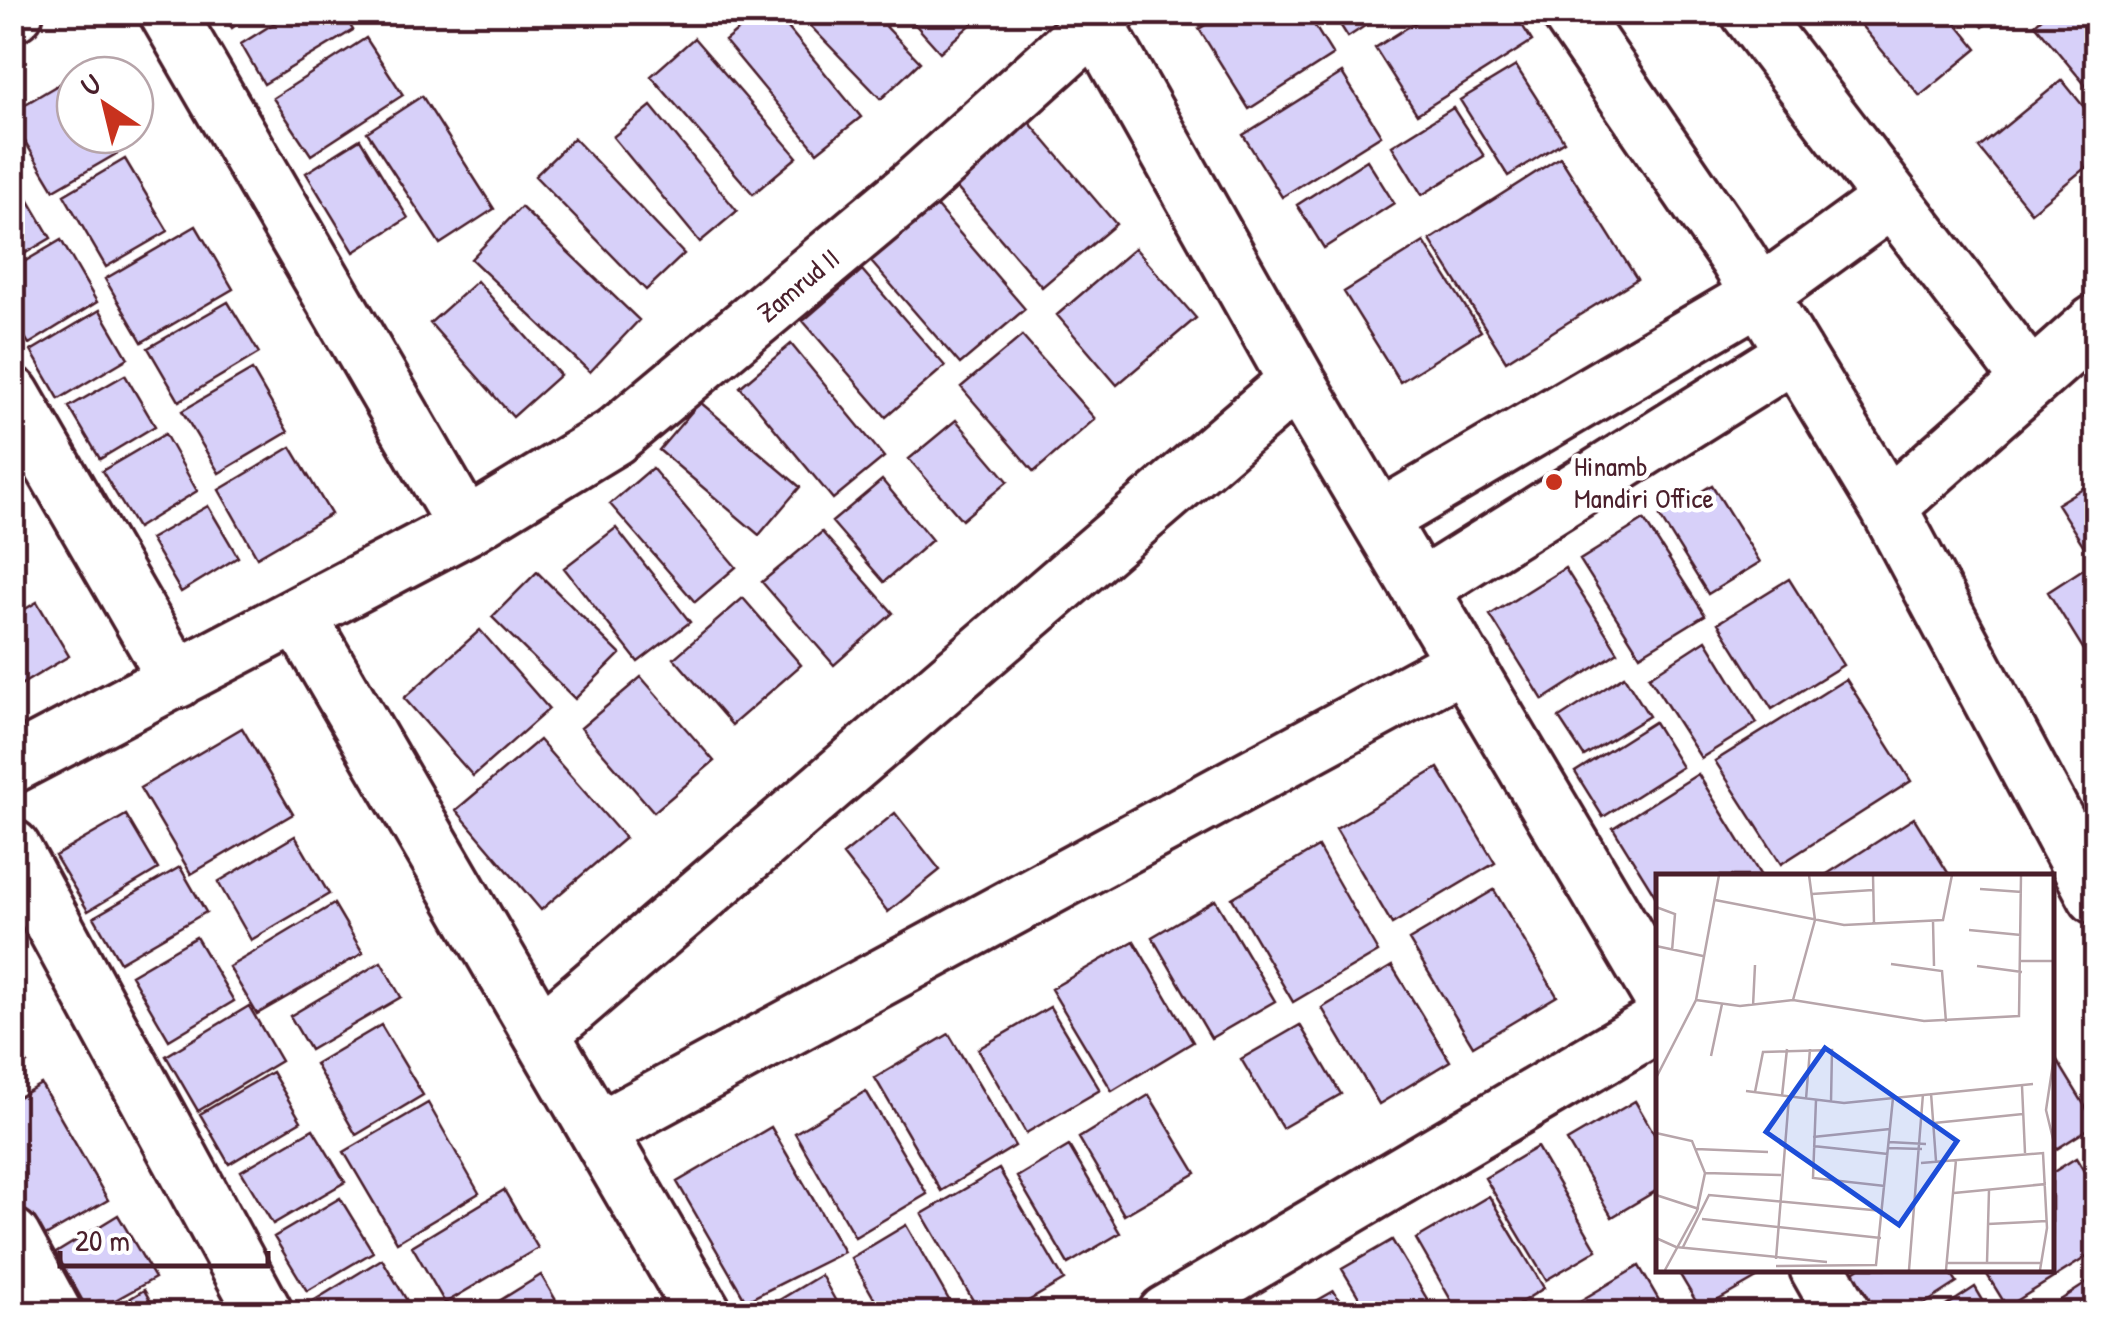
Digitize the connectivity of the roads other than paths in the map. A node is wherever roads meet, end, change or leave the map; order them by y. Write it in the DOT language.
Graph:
graph roads {
  1 [pos="166,12"];
  2 [pos="1569,12"];
  3 [pos="1748,12"];
  4 [pos="1102,18"];
  5 [pos="1892,199"];
  6 [pos="1760,294"];
  7 [pos="2096,324"];
  8 [pos="1795,352"];
  9 [pos="2029,378"];
  10 [pos="1297,381"];
  11 [pos="12,394"];
  12 [pos="1888,507"];
  13 [pos="1380,518"];
  14 [pos="466,527"];
  15 [pos="1421,588"];
  16 [pos="298,616"];
  17 [pos="1464,662"];
  18 [pos="178,680"];
  19 [pos="12,765"];
  20 [pos="12,848"];
  21 [pos="2096,896"];
  22 [pos="1656,987"];
  23 [pos="1656,1026"];
  24 [pos="541,1034"];
  25 [pos="598,1130"];
  26 [pos="12,1237"];
  27 [pos="54,1314"];
  28 [pos="265,1314"];
  29 [pos="704,1314"];
  30 [pos="1166,1314"];
  1 -- 14 [label="street"];
  2 -- 6 [label="street"];
  3 -- 5 [label="street"];
  4 -- 10 [label="street"];
  4 -- 14 [label="street, Zamrud II"];
  5 -- 6 [label="street"];
  5 -- 9 [label="street"];
  6 -- 8 [label="street"];
  6 -- 13 [label="street"];
  7 -- 9 [label="street"];
  8 -- 12 [label="street"];
  8 -- 15 [label="street"];
  9 -- 12 [label="street"];
  10 -- 13 [label="street"];
  10 -- 24 [label="street"];
  11 -- 18 [label="street"];
  12 -- 21 [label="street"];
  13 -- 15 [label="street"];
  14 -- 16 [label="street, Zamrud II"];
  15 -- 17 [label="street"];
  16 -- 18 [label="street, Zamrud II"];
  16 -- 24 [label="street"];
  17 -- 22 [label="street"];
  17 -- 25 [label="street"];
  18 -- 19 [label="street, Zamrud II"];
  20 -- 28 [label="street"];
  23 -- 30 [label="street"];
  24 -- 25 [label="street"];
  25 -- 29 [label="street"];
  26 -- 27 [label="street"];
}
